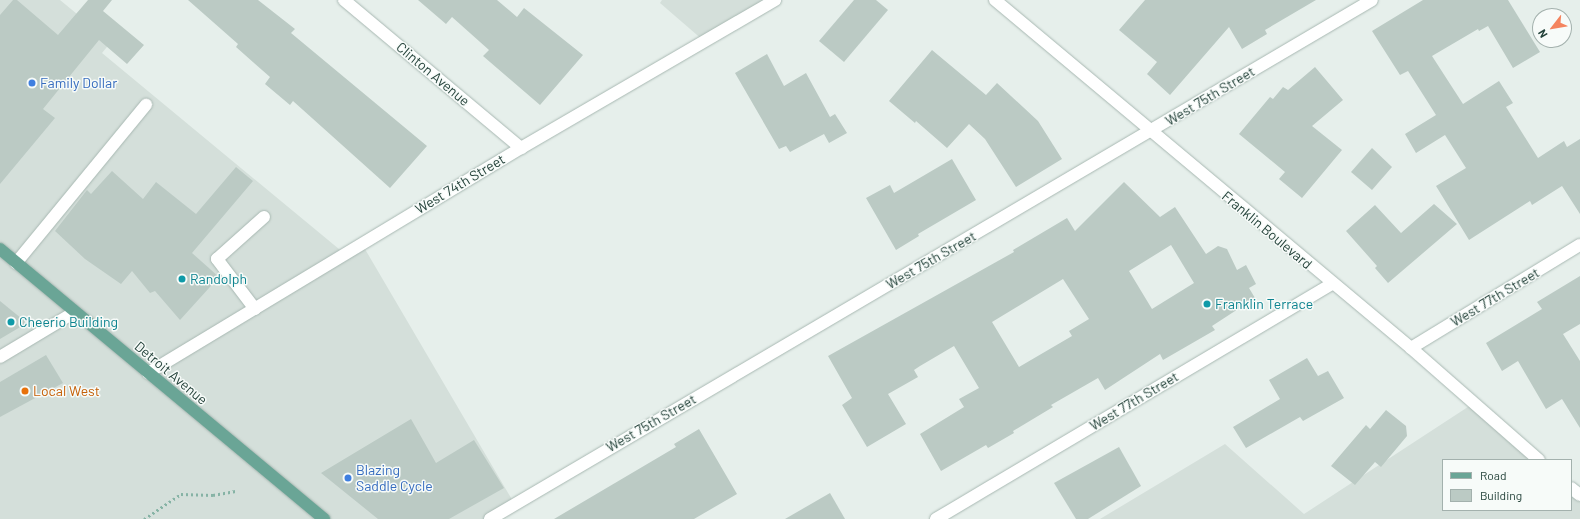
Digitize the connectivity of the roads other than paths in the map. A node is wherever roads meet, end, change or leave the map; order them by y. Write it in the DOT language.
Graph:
graph roads {
  1 [pos="344,0"];
  2 [pos="775,0"];
  3 [pos="995,0"];
  4 [pos="1372,0"];
  5 [pos="146,106"];
  6 [pos="1150,131"];
  7 [pos="521,148"];
  8 [pos="264,217"];
  9 [pos="1580,245"];
  10 [pos="0,249"];
  11 [pos="16,263"];
  12 [pos="1332,284"];
  13 [pos="255,308"];
  14 [pos="75,312"];
  15 [pos="1411,348"];
  16 [pos="0,357"];
  17 [pos="148,373"];
  18 [pos="1538,459"];
  19 [pos="1572,489"];
  20 [pos="1580,495"];
  21 [pos="324,519"];
  22 [pos="490,519"];
  23 [pos="936,519"];
  1 -- 7 [label="street, Clinton Avenue"];
  2 -- 7 [label="street, West 74th Street"];
  3 -- 6 [label="street, Franklin Boulevard"];
  4 -- 6 [label="street, West 75th Street"];
  5 -- 11 [label="street"];
  6 -- 12 [label="street, Franklin Boulevard"];
  6 -- 22 [label="street, West 75th Street"];
  7 -- 13 [label="street, West 74th Street"];
  8 -- 13 [label="street"];
  9 -- 15 [label="street, West 77th Street"];
  10 -- 11 [label="main road, Detroit Avenue"];
  11 -- 14 [label="main road, Detroit Avenue"];
  12 -- 15 [label="street, Franklin Boulevard"];
  12 -- 23 [label="street, West 77th Street"];
  13 -- 17 [label="street, West 74th Street"];
  14 -- 16 [label="street"];
  14 -- 17 [label="main road, Detroit Avenue"];
  15 -- 18 [label="street, Franklin Boulevard"];
  17 -- 21 [label="main road, Detroit Avenue"];
  19 -- 20 [label="street"];
}
